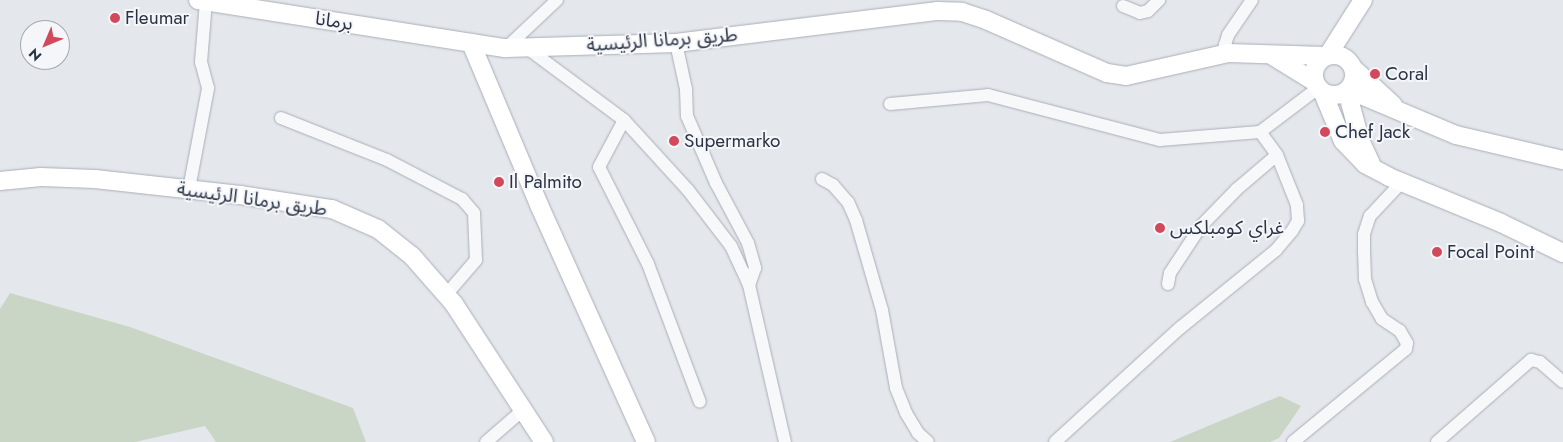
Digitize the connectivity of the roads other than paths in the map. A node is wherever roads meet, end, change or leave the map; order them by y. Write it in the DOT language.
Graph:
graph roads {
  1 [pos="557,0"];
  2 [pos="1158,0"];
  3 [pos="1252,0"];
  4 [pos="1362,0"];
  5 [pos="202,1"];
  6 [pos="1123,6"];
  7 [pos="471,43"];
  8 [pos="676,43"];
  9 [pos="506,48"];
  10 [pos="527,48"];
  11 [pos="1228,53"];
  12 [pos="1272,56"];
  13 [pos="1338,59"];
  14 [pos="1319,88"];
  15 [pos="1348,91"];
  16 [pos="890,104"];
  17 [pos="1403,114"];
  18 [pos="281,118"];
  19 [pos="624,120"];
  20 [pos="1260,132"];
  21 [pos="1277,155"];
  22 [pos="1563,160"];
  23 [pos="1373,169"];
  24 [pos="822,179"];
  25 [pos="0,181"];
  26 [pos="1402,183"];
  27 [pos="189,189"];
  28 [pos="1563,253"];
  29 [pos="1168,284"];
  30 [pos="749,285"];
  31 [pos="446,295"];
  32 [pos="1563,382"];
  33 [pos="700,402"];
  34 [pos="523,410"];
  35 [pos="486,442"];
  36 [pos="544,442"];
  37 [pos="646,442"];
  38 [pos="785,442"];
  39 [pos="928,442"];
  40 [pos="1055,442"];
  41 [pos="1293,442"];
  42 [pos="1437,442"];
  1 -- 9 [label="street"];
  2 -- 6 [label="street"];
  3 -- 11 [label="street"];
  4 -- 13 [label="main road"];
  5 -- 7 [label="main road, برمانا"];
  5 -- 27 [label="street"];
  7 -- 9 [label="main road, طريق برمانا الرئيسية"];
  7 -- 37 [label="main road"];
  8 -- 10 [label="main road, طريق برمانا الرئيسية"];
  8 -- 11 [label="main road, طريق برمانا الرئيسية"];
  8 -- 30 [label="street"];
  9 -- 10 [label="main road, طريق برمانا الرئيسية"];
  10 -- 19 [label="street"];
  11 -- 12 [label="main road, طريق برمانا الرئيسية"];
  12 -- 13 [label="main road, طريق برمانا الرئيسية"];
  12 -- 14 [label="main road, طريق برمانا الرئيسية"];
  13 -- 14 [label="main road"];
  13 -- 15 [label="main road"];
  13 -- 17 [label="main road"];
  14 -- 15 [label="main road"];
  14 -- 20 [label="street"];
  14 -- 23 [label="main road"];
  15 -- 17 [label="main road"];
  15 -- 23 [label="main road"];
  16 -- 20 [label="street"];
  17 -- 22 [label="main road"];
  18 -- 31 [label="street"];
  19 -- 30 [label="street"];
  19 -- 33 [label="street"];
  20 -- 21 [label="street"];
  21 -- 29 [label="street"];
  21 -- 40 [label="street"];
  23 -- 26 [label="main road"];
  24 -- 39 [label="street"];
  25 -- 27 [label="main road, طريق برمانا الرئيسية"];
  26 -- 28 [label="main road"];
  26 -- 41 [label="street"];
  27 -- 31 [label="main road, طريق برمانا الرئيسية"];
  30 -- 38 [label="street"];
  31 -- 34 [label="main road, طريق برمانا الرئيسية"];
  32 -- 42 [label="street"];
  34 -- 35 [label="street"];
  34 -- 36 [label="main road, طريق برمانا الرئيسية"];
}
